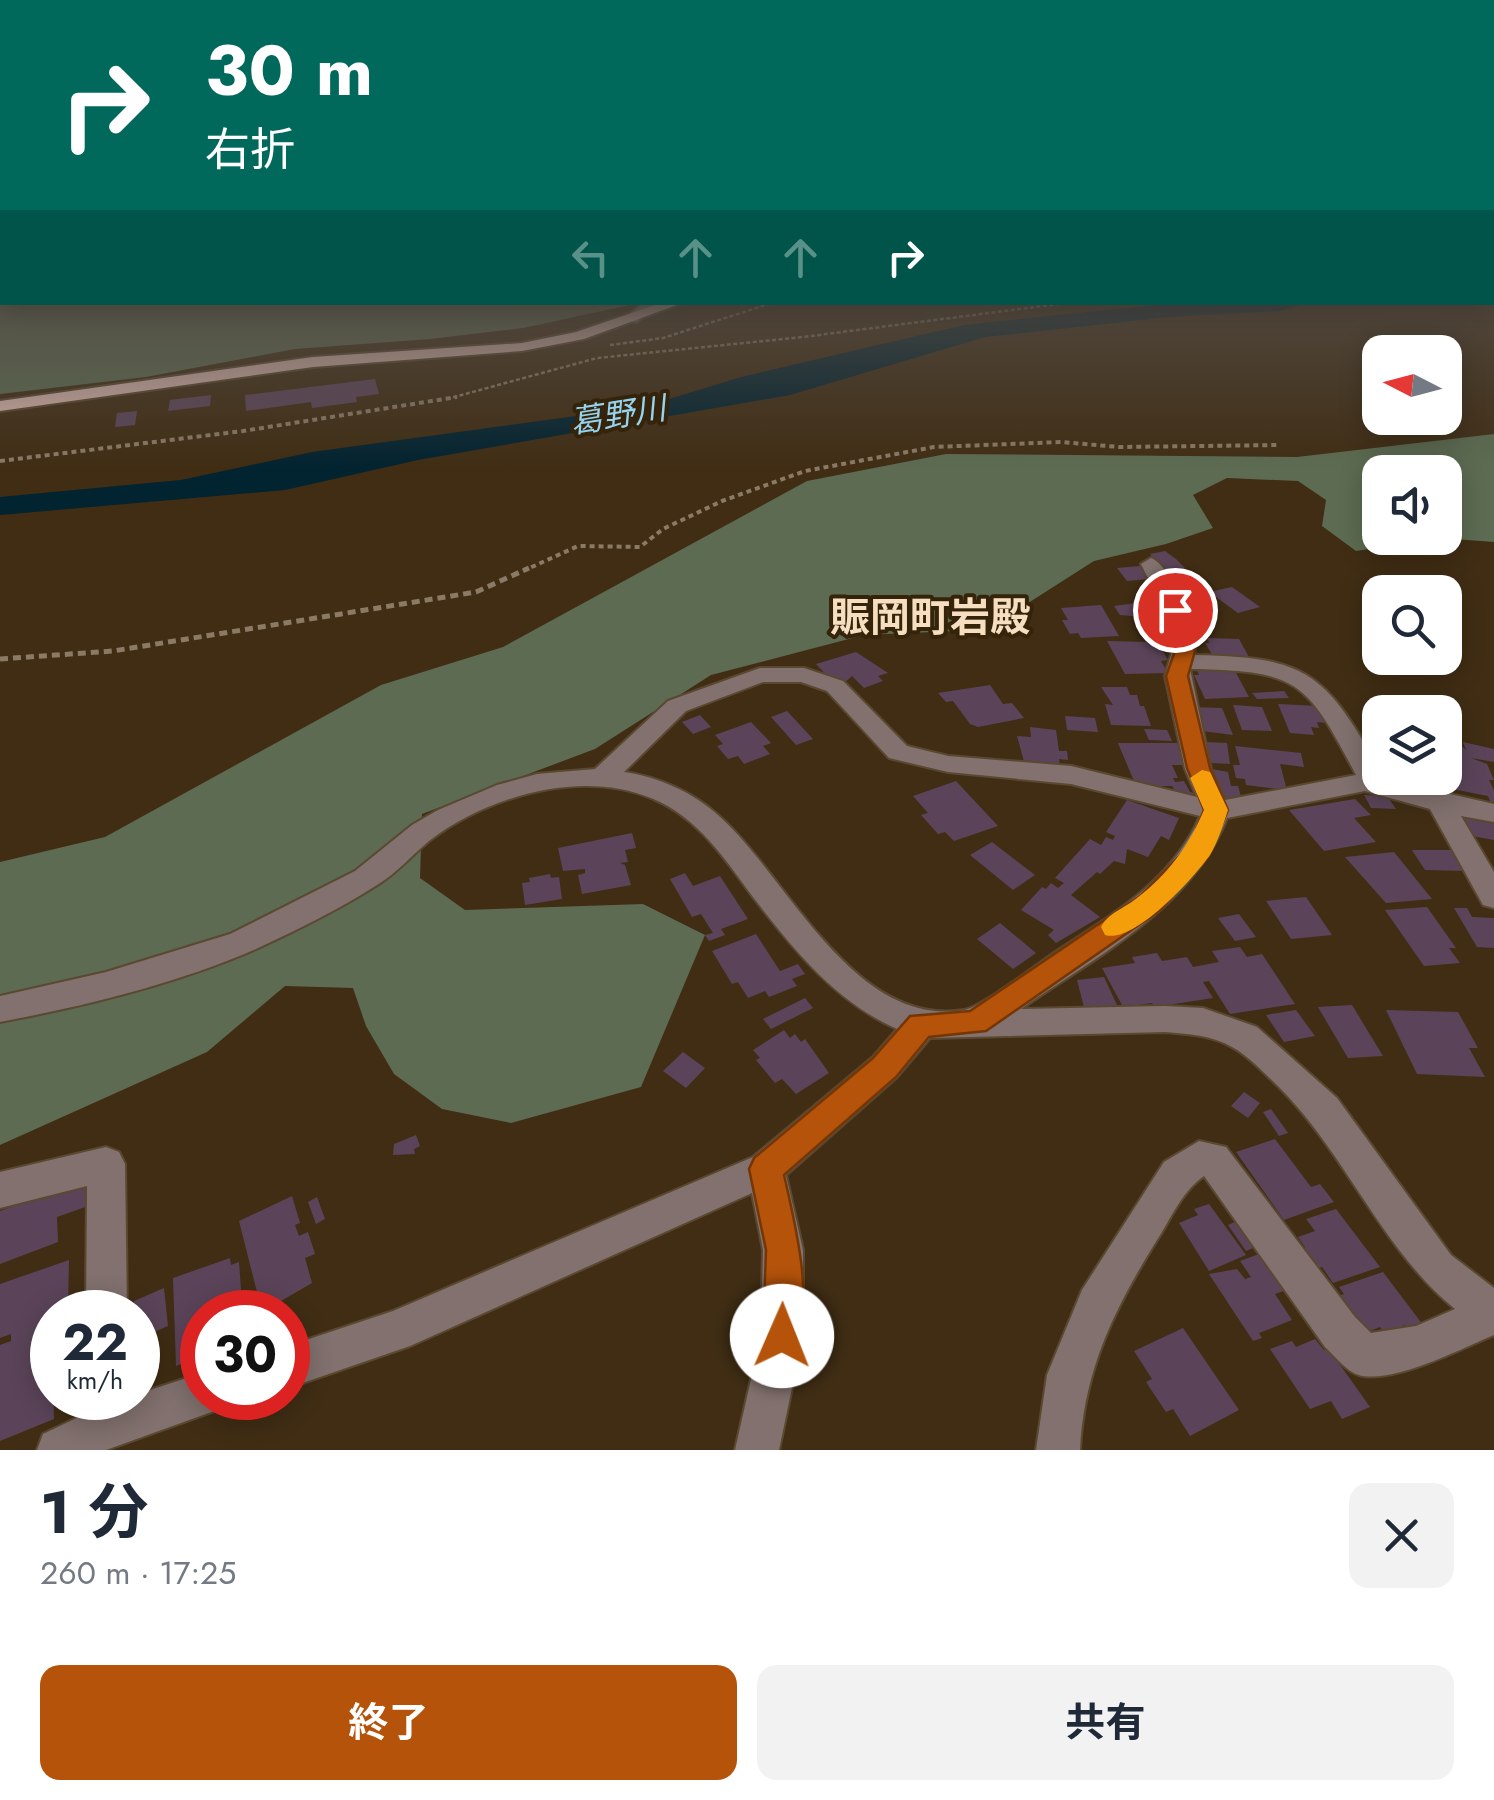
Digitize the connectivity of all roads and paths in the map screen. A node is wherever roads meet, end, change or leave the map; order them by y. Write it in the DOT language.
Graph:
graph roads {
  1 [pos="589,333"];
  2 [pos="680,333"];
  3 [pos="842,333"];
  4 [pos="579,336"];
  5 [pos="0,406"];
  6 [pos="1280,445"];
  7 [pos="0,461"];
  8 [pos="1151,564"];
  9 [pos="0,659"];
  10 [pos="1182,662"];
  11 [pos="1362,762"];
  12 [pos="603,777"];
  13 [pos="1362,783"];
  14 [pos="1409,795"];
  15 [pos="1440,804"];
  16 [pos="1216,810"];
  17 [pos="1494,813"];
  18 [pos="1494,897"];
  19 [pos="0,1009"];
  20 [pos="975,1023"];
  21 [pos="921,1025"];
  22 [pos="766,1169"];
  23 [pos="0,1190"];
  24 [pos="108,1290"];
  25 [pos="1494,1314"];
  26 [pos="310,1360"];
  27 [pos="97,1420"];
  28 [pos="58,1450"];
  29 [pos="756,1450"];
  30 [pos="1058,1450"];
  1 -- 4 [label="main road"];
  2 -- 4 [label="path"];
  3 -- 7 [label="path"];
  4 -- 5 [label="main road"];
  6 -- 9 [label="path"];
  8 -- 10 [label="street"];
  10 -- 11 [label="street"];
  10 -- 16 [label="street"];
  12 -- 16 [label="street"];
  12 -- 19 [label="street"];
  12 -- 21 [label="street"];
  13 -- 16 [label="street"];
  14 -- 15 [label="street"];
  15 -- 17 [label="street"];
  15 -- 18 [label="street"];
  16 -- 20 [label="street"];
  20 -- 21 [label="street"];
  20 -- 25 [label="street"];
  21 -- 22 [label="street"];
  22 -- 26 [label="street"];
  22 -- 29 [label="street"];
  23 -- 24 [label="street"];
  25 -- 30 [label="street"];
  27 -- 28 [label="street"];
}
